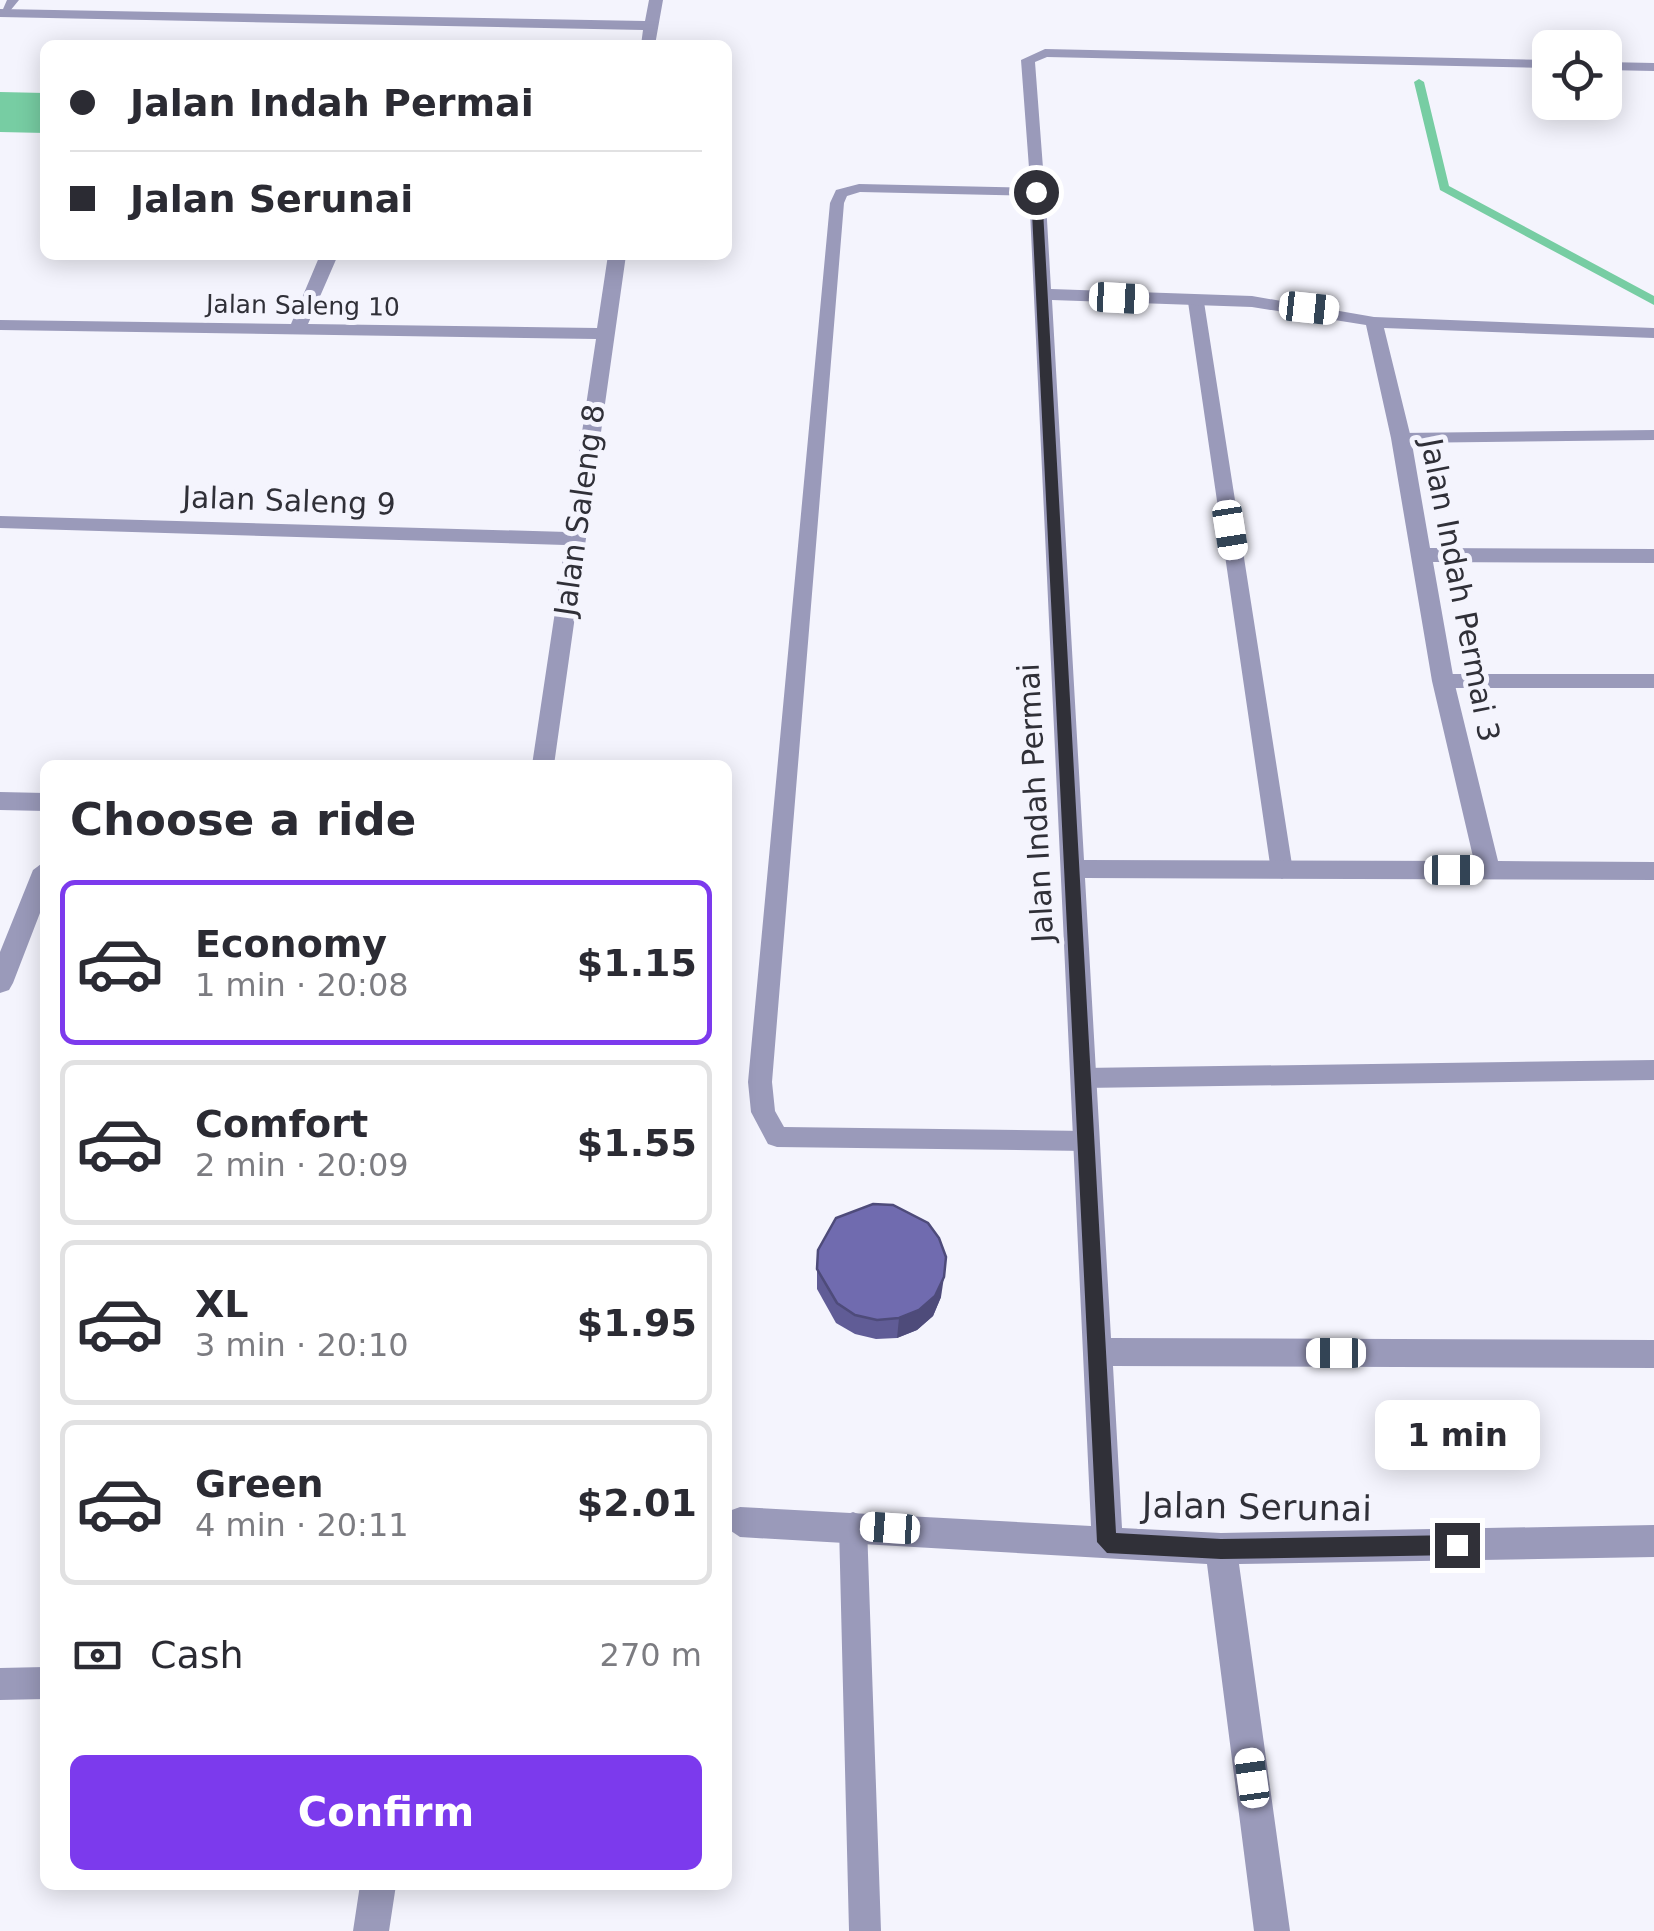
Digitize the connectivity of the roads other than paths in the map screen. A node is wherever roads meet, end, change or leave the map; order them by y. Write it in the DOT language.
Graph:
graph roads {
  1 [pos="656,0"];
  2 [pos="6,9"];
  3 [pos="651,26"];
  4 [pos="649,40"];
  5 [pos="1532,64"];
  6 [pos="1622,66"];
  7 [pos="1654,67"];
  8 [pos="1036,180"];
  9 [pos="327,260"];
  10 [pos="616,260"];
  11 [pos="1042,294"];
  12 [pos="1196,302"];
  13 [pos="1374,322"];
  14 [pos="0,325"];
  15 [pos="297,330"];
  16 [pos="1654,333"];
  17 [pos="606,334"];
  18 [pos="1654,435"];
  19 [pos="1400,438"];
  20 [pos="0,522"];
  21 [pos="576,539"];
  22 [pos="1420,555"];
  23 [pos="1654,556"];
  24 [pos="1444,680"];
  25 [pos="1654,680"];
  26 [pos="544,760"];
  27 [pos="0,801"];
  28 [pos="40,802"];
  29 [pos="1072,869"];
  30 [pos="1488,869"];
  31 [pos="1282,871"];
  32 [pos="1654,871"];
  33 [pos="40,883"];
  34 [pos="0,983"];
  35 [pos="1654,1070"];
  36 [pos="1083,1078"];
  37 [pos="1086,1141"];
  38 [pos="1097,1352"];
  39 [pos="1654,1354"];
  40 [pos="740,1522"];
  41 [pos="854,1526"];
  42 [pos="1654,1541"];
  43 [pos="1107,1542"];
  44 [pos="1221,1549"];
  45 [pos="40,1683"];
  46 [pos="0,1684"];
  47 [pos="377,1890"];
  48 [pos="372,1931"];
  49 [pos="865,1931"];
  50 [pos="1272,1931"];
  1 -- 3 [label="street"];
  2 -- 3 [label="street"];
  3 -- 4 [label="street"];
  5 -- 8 [label="lane, Jalan Indah Permai"];
  6 -- 7 [label="lane"];
  8 -- 11 [label="street, Jalan Indah Permai"];
  8 -- 37 [label="lane"];
  9 -- 15 [label="street"];
  10 -- 17 [label="street, Jalan Saleng 8"];
  11 -- 12 [label="street"];
  11 -- 29 [label="street, Jalan Indah Permai"];
  12 -- 13 [label="street"];
  12 -- 31 [label="lane"];
  13 -- 16 [label="street"];
  13 -- 19 [label="street, Jalan Indah Permai 3"];
  14 -- 15 [label="street, Jalan Saleng 10"];
  15 -- 17 [label="street, Jalan Saleng 10"];
  17 -- 21 [label="street, Jalan Saleng 8"];
  18 -- 19 [label="lane"];
  19 -- 22 [label="street, Jalan Indah Permai 3"];
  20 -- 21 [label="street, Jalan Saleng 9"];
  21 -- 26 [label="street, Jalan Saleng 8"];
  22 -- 23 [label="street"];
  22 -- 24 [label="street, Jalan Indah Permai 3"];
  24 -- 25 [label="lane"];
  24 -- 30 [label="street, Jalan Indah Permai 3"];
  27 -- 28 [label="street"];
  29 -- 31 [label="street"];
  29 -- 36 [label="street, Jalan Indah Permai"];
  30 -- 31 [label="street"];
  30 -- 32 [label="street"];
  33 -- 34 [label="street"];
  35 -- 36 [label="lane"];
  36 -- 37 [label="street, Jalan Indah Permai"];
  37 -- 38 [label="street, Jalan Indah Permai"];
  38 -- 39 [label="street"];
  38 -- 43 [label="street, Jalan Indah Permai"];
  40 -- 41 [label="street, Jalan Serunai"];
  41 -- 43 [label="street, Jalan Serunai"];
  41 -- 49 [label="lane"];
  42 -- 44 [label="street, Jalan Serunai"];
  43 -- 44 [label="street, Jalan Serunai"];
  44 -- 50 [label="street"];
  45 -- 46 [label="street"];
  47 -- 48 [label="street"];
}
